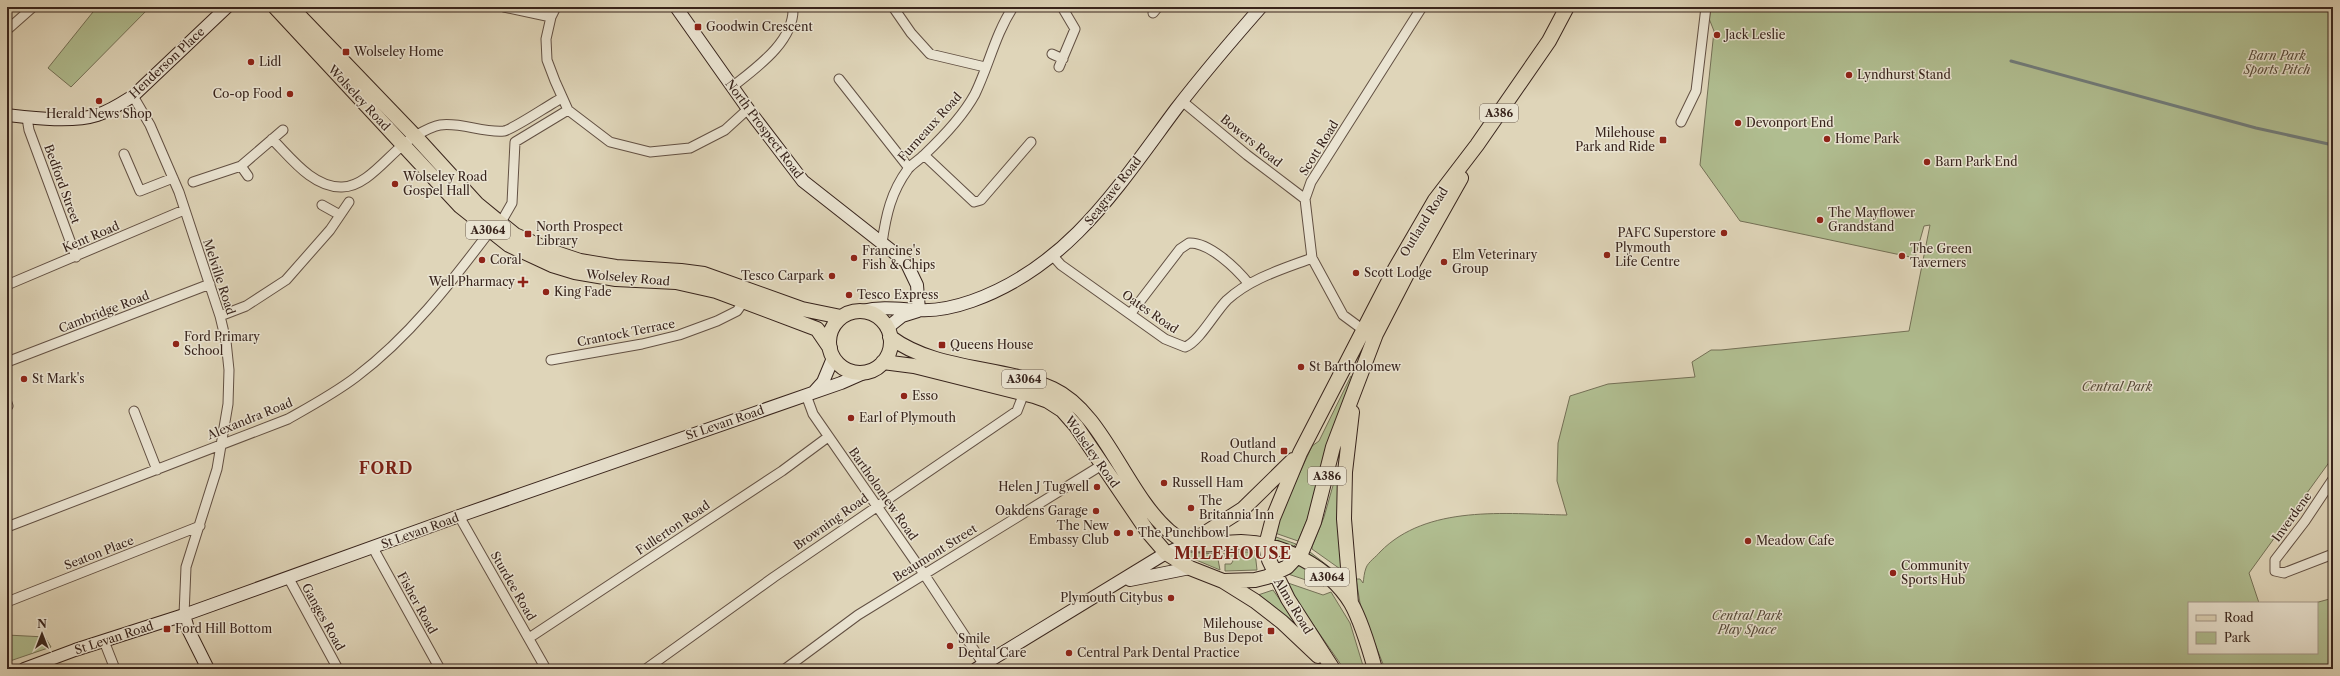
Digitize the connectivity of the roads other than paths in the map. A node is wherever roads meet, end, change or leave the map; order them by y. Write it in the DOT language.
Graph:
graph roads {
  1 [pos="33,7"];
  2 [pos="227,7"];
  3 [pos="275,7"];
  4 [pos="291,7"];
  5 [pos="504,7"];
  6 [pos="556,7"];
  7 [pos="676,7"];
  8 [pos="793,7"];
  9 [pos="892,7"];
  10 [pos="1013,7"];
  11 [pos="1062,7"];
  12 [pos="1262,7"];
  13 [pos="1422,7"];
  14 [pos="1564,7"];
  15 [pos="1567,7"];
  16 [pos="1706,7"];
  17 [pos="551,17"];
  18 [pos="7,30"];
  19 [pos="1052,54"];
  20 [pos="984,67"];
  21 [pos="839,79"];
  22 [pos="1520,81"];
  23 [pos="732,86"];
  24 [pos="132,96"];
  25 [pos="562,98"];
  26 [pos="1182,101"];
  27 [pos="748,109"];
  28 [pos="568,110"];
  29 [pos="7,115"];
  30 [pos="27,118"];
  31 [pos="1681,122"];
  32 [pos="283,130"];
  33 [pos="505,131"];
  34 [pos="415,136"];
  35 [pos="272,139"];
  36 [pos="515,142"];
  37 [pos="1031,142"];
  38 [pos="403,144"];
  39 [pos="1478,145"];
  40 [pos="124,154"];
  41 [pos="924,155"];
  42 [pos="241,166"];
  43 [pos="909,168"];
  44 [pos="248,176"];
  45 [pos="173,178"];
  46 [pos="194,182"];
  47 [pos="1305,199"];
  48 [pos="349,202"];
  49 [pos="322,205"];
  50 [pos="184,210"];
  51 [pos="340,215"];
  52 [pos="495,228"];
  53 [pos="882,243"];
  54 [pos="1053,256"];
  55 [pos="76,258"];
  56 [pos="1312,258"];
  57 [pos="210,284"];
  58 [pos="1249,284"];
  59 [pos="7,285"];
  60 [pos="744,301"];
  61 [pos="919,310"];
  62 [pos="862,311"];
  63 [pos="1131,313"];
  64 [pos="220,316"];
  65 [pos="841,318"];
  66 [pos="1362,329"];
  67 [pos="889,333"];
  68 [pos="832,353"];
  69 [pos="551,360"];
  70 [pos="7,362"];
  71 [pos="883,362"];
  72 [pos="866,372"];
  73 [pos="810,393"];
  74 [pos="1024,393"];
  75 [pos="1354,395"];
  76 [pos="134,411"];
  77 [pos="828,437"];
  78 [pos="222,444"];
  79 [pos="1300,453"];
  80 [pos="1102,465"];
  81 [pos="157,470"];
  82 [pos="2333,479"];
  83 [pos="876,506"];
  84 [pos="459,516"];
  85 [pos="200,526"];
  86 [pos="7,527"];
  87 [pos="1188,544"];
  88 [pos="1266,545"];
  89 [pos="373,548"];
  90 [pos="1166,553"];
  91 [pos="2333,554"];
  92 [pos="1298,557"];
  93 [pos="1190,568"];
  94 [pos="924,574"];
  95 [pos="1274,574"];
  96 [pos="288,577"];
  97 [pos="1223,581"];
  98 [pos="1121,582"];
  99 [pos="7,602"];
  100 [pos="1351,603"];
  101 [pos="184,615"];
  102 [pos="529,638"];
  103 [pos="104,641"];
  104 [pos="980,667"];
  105 [pos="31,668"];
  106 [pos="114,669"];
  107 [pos="208,669"];
  108 [pos="338,669"];
  109 [pos="440,669"];
  110 [pos="546,669"];
  111 [pos="646,669"];
  112 [pos="785,669"];
  113 [pos="1332,669"];
  114 [pos="1375,669"];
  1 -- 18 [label="street"];
  2 -- 24 [label="street, Henderson Place"];
  3 -- 38 [label="main road, Wolseley Road / A3064"];
  4 -- 34 [label="main road, Wolseley Road / A3064"];
  5 -- 17 [label="street"];
  6 -- 17 [label="street"];
  7 -- 23 [label="street, North Prospect Road"];
  8 -- 23 [label="street"];
  9 -- 20 [label="street"];
  10 -- 20 [label="street, Furneaux Road"];
  11 -- 19 [label="street"];
  12 -- 26 [label="street, Seagrave Road"];
  13 -- 47 [label="street, Scott Road"];
  14 -- 22 [label="main road, Outland Road / A386"];
  15 -- 22 [label="main road, Outland Road / A386"];
  16 -- 31 [label="street"];
  17 -- 25 [label="street"];
  20 -- 41 [label="street, Furneaux Road"];
  21 -- 43 [label="street"];
  22 -- 39 [label="main road, Outland Road / A386"];
  23 -- 27 [label="street, North Prospect Road"];
  24 -- 30 [label="street, Henderson Place"];
  24 -- 45 [label="street, Melville Road"];
  25 -- 28 [label="street"];
  25 -- 33 [label="street"];
  26 -- 47 [label="street, Bowers Road"];
  26 -- 54 [label="street, Seagrave Road"];
  27 -- 28 [label="street"];
  27 -- 53 [label="street, North Prospect Road"];
  28 -- 36 [label="street"];
  29 -- 30 [label="street, Henderson Place"];
  30 -- 55 [label="street, Bedford Street"];
  32 -- 35 [label="street"];
  33 -- 34 [label="street"];
  33 -- 36 [label="street"];
  34 -- 38 [label="street"];
  34 -- 52 [label="main road, Wolseley Road / A3064"];
  35 -- 38 [label="street"];
  35 -- 42 [label="street"];
  36 -- 52 [label="street, Alexandra Road"];
  37 -- 41 [label="street"];
  38 -- 52 [label="main road, Wolseley Road / A3064"];
  39 -- 66 [label="main road, Outland Road / A386"];
  39 -- 75 [label="main road, Outland Road / A386"];
  40 -- 45 [label="street"];
  41 -- 43 [label="street, Furneaux Road"];
  42 -- 44 [label="street"];
  42 -- 46 [label="street"];
  43 -- 53 [label="street, Furneaux Road"];
  45 -- 50 [label="street, Melville Road"];
  47 -- 56 [label="street, Scott Road"];
  48 -- 51 [label="street"];
  49 -- 51 [label="street"];
  50 -- 55 [label="street, Kent Road"];
  50 -- 57 [label="street, Melville Road"];
  51 -- 64 [label="street"];
  52 -- 60 [label="main road, Wolseley Road / A3064"];
  52 -- 65 [label="main road, Wolseley Road / A3064"];
  52 -- 78 [label="street, Alexandra Road"];
  53 -- 61 [label="street, North Prospect Road"];
  54 -- 61 [label="street, Seagrave Road"];
  54 -- 63 [label="street, Oates Road"];
  55 -- 59 [label="street, Kent Road"];
  56 -- 58 [label="street, Oates Road"];
  56 -- 66 [label="street, Scott Road"];
  57 -- 64 [label="street, Melville Road"];
  57 -- 70 [label="street, Cambridge Road"];
  58 -- 63 [label="street, Oates Road"];
  58 -- 63 [label="street"];
  60 -- 68 [label="main road, Wolseley Road / A3064"];
  60 -- 69 [label="street, Crantock Terrace"];
  61 -- 62 [label="street"];
  61 -- 67 [label="street"];
  62 -- 65 [label="main road"];
  62 -- 67 [label="main road"];
  64 -- 78 [label="street, Melville Road"];
  65 -- 68 [label="main road"];
  66 -- 79 [label="main road, Outland Road / A386"];
  67 -- 71 [label="main road"];
  67 -- 87 [label="main road, Wolseley Road / A3064"];
  68 -- 72 [label="main road"];
  68 -- 73 [label="street"];
  71 -- 72 [label="main road"];
  71 -- 74 [label="main road, Wolseley Road / A3064"];
  72 -- 73 [label="street, St Levan Road"];
  73 -- 77 [label="street, Bartholomew Road"];
  73 -- 84 [label="street, St Levan Road"];
  74 -- 80 [label="main road, Wolseley Road / A3064"];
  74 -- 83 [label="street, Browning Road"];
  75 -- 92 [label="main road, Outland Road / A386"];
  75 -- 100 [label="main road, Outland Road / A386"];
  76 -- 81 [label="street"];
  77 -- 83 [label="street, Bartholomew Road"];
  77 -- 102 [label="street, Fullerton Road"];
  78 -- 81 [label="street, Alexandra Road"];
  78 -- 85 [label="street, Melville Road"];
  79 -- 87 [label="main road, Outland Road / A386"];
  79 -- 88 [label="main road, Outland Road / A386"];
  80 -- 90 [label="main road, Wolseley Road / A3064"];
  80 -- 94 [label="street, Beaumont Street"];
  81 -- 86 [label="street, Alexandra Road"];
  82 -- 91 [label="street, Inverdene"];
  83 -- 94 [label="street, Bartholomew Road"];
  83 -- 111 [label="street, Browning Road"];
  84 -- 89 [label="street, St Levan Road"];
  84 -- 102 [label="street, Sturdee Road"];
  85 -- 99 [label="street, Seaton Place"];
  85 -- 101 [label="street, Melville Road"];
  87 -- 88 [label="main road, A3064"];
  87 -- 90 [label="street, Outland Road"];
  88 -- 92 [label="main road, A3064"];
  88 -- 95 [label="main road, Alma Road / A386"];
  89 -- 96 [label="street, St Levan Road"];
  89 -- 109 [label="street, Fisher Road"];
  90 -- 93 [label="main road, Wolseley Road / A3064"];
  90 -- 98 [label="street, Outland Road"];
  92 -- 95 [label="main road"];
  92 -- 100 [label="main road, A3064"];
  93 -- 97 [label="main road, Wolseley Road / A3064"];
  93 -- 98 [label="street"];
  94 -- 104 [label="street, Bartholomew Road"];
  94 -- 112 [label="street, Beaumont Street"];
  95 -- 97 [label="main road"];
  95 -- 113 [label="main road, Alma Road / A386"];
  96 -- 101 [label="street, St Levan Road"];
  96 -- 108 [label="street, Ganges Road"];
  97 -- 113 [label="main road, Alma Road / A386"];
  98 -- 104 [label="street, Outland Road"];
  100 -- 114 [label="main road, A386"];
  101 -- 103 [label="street, St Levan Road"];
  101 -- 107 [label="street"];
  102 -- 110 [label="street, Sturdee Road"];
  103 -- 105 [label="street, St Levan Road"];
  103 -- 106 [label="street"];
}
